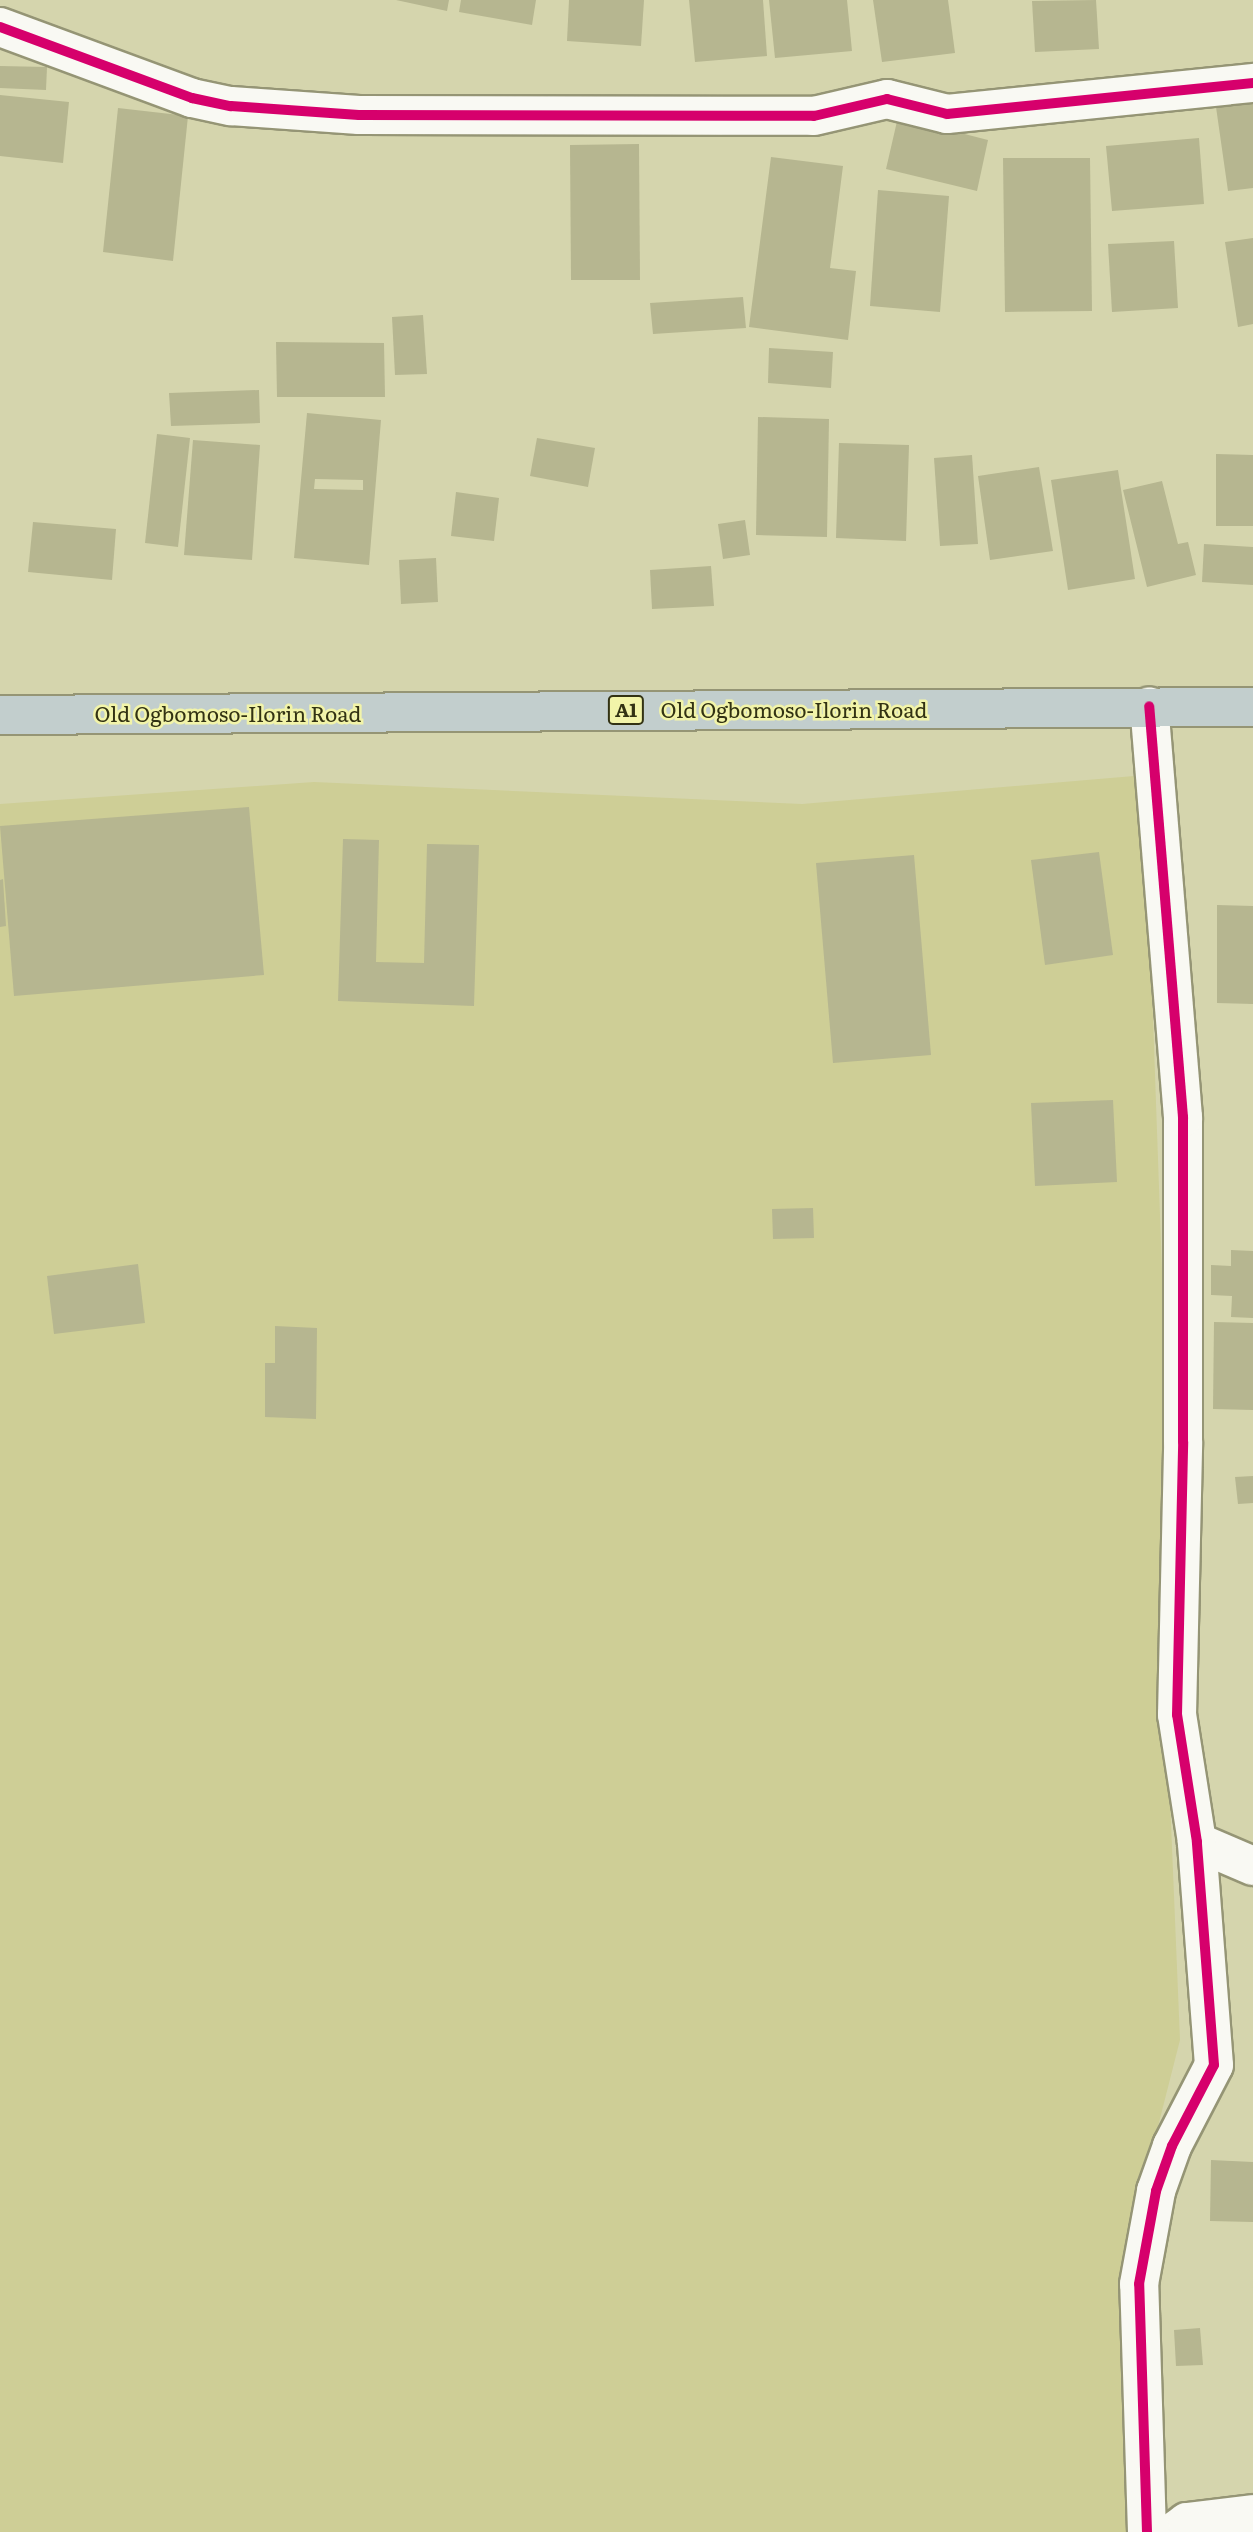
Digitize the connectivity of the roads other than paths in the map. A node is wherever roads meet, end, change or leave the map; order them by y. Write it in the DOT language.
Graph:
graph roads {
  1 [pos="0,27"];
  2 [pos="1253,83"];
  3 [pos="1149,706"];
  4 [pos="1253,707"];
  5 [pos="0,715"];
  6 [pos="1197,1842"];
  7 [pos="1253,1866"];
  8 [pos="1253,2514"];
  9 [pos="1146,2532"];
  10 [pos="1173,2532"];
  1 -- 2 [label="street"];
  3 -- 4 [label="highway, Old Ogbomoso-Ilorin Road / A1"];
  3 -- 5 [label="highway, Old Ogbomoso-Ilorin Road / A1"];
  3 -- 6 [label="street"];
  6 -- 7 [label="street"];
  6 -- 9 [label="street"];
  8 -- 10 [label="street"];
}
